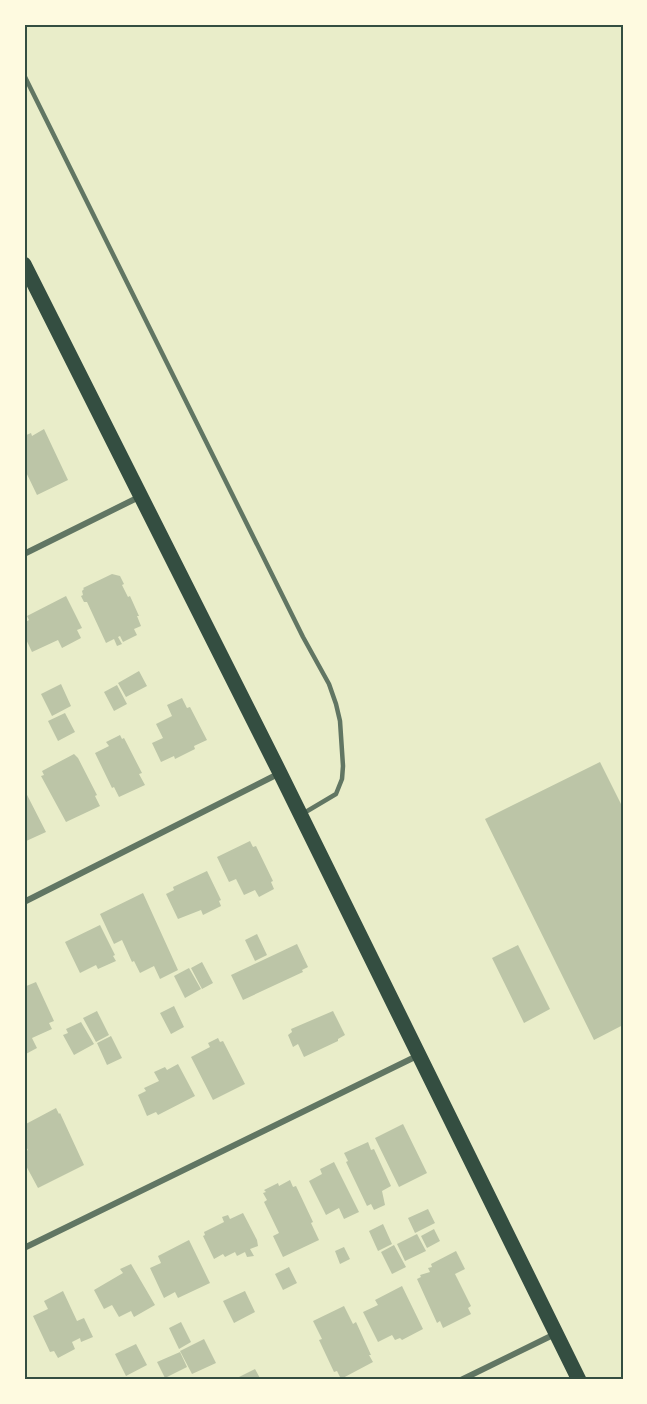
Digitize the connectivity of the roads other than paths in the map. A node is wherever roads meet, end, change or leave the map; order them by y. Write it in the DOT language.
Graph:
graph roads {
  1 [pos="24,75"];
  2 [pos="24,264"];
  3 [pos="141,496"];
  4 [pos="24,554"];
  5 [pos="280,773"];
  6 [pos="300,815"];
  7 [pos="24,902"];
  8 [pos="419,1055"];
  9 [pos="24,1248"];
  10 [pos="556,1333"];
  11 [pos="462,1380"];
  12 [pos="579,1380"];
  1 -- 6 [label="lane"];
  2 -- 3 [label="main road"];
  3 -- 4 [label="street"];
  3 -- 5 [label="main road"];
  5 -- 6 [label="main road"];
  5 -- 7 [label="street"];
  6 -- 8 [label="main road"];
  8 -- 9 [label="street"];
  8 -- 10 [label="main road"];
  10 -- 11 [label="street"];
  10 -- 12 [label="main road"];
}
